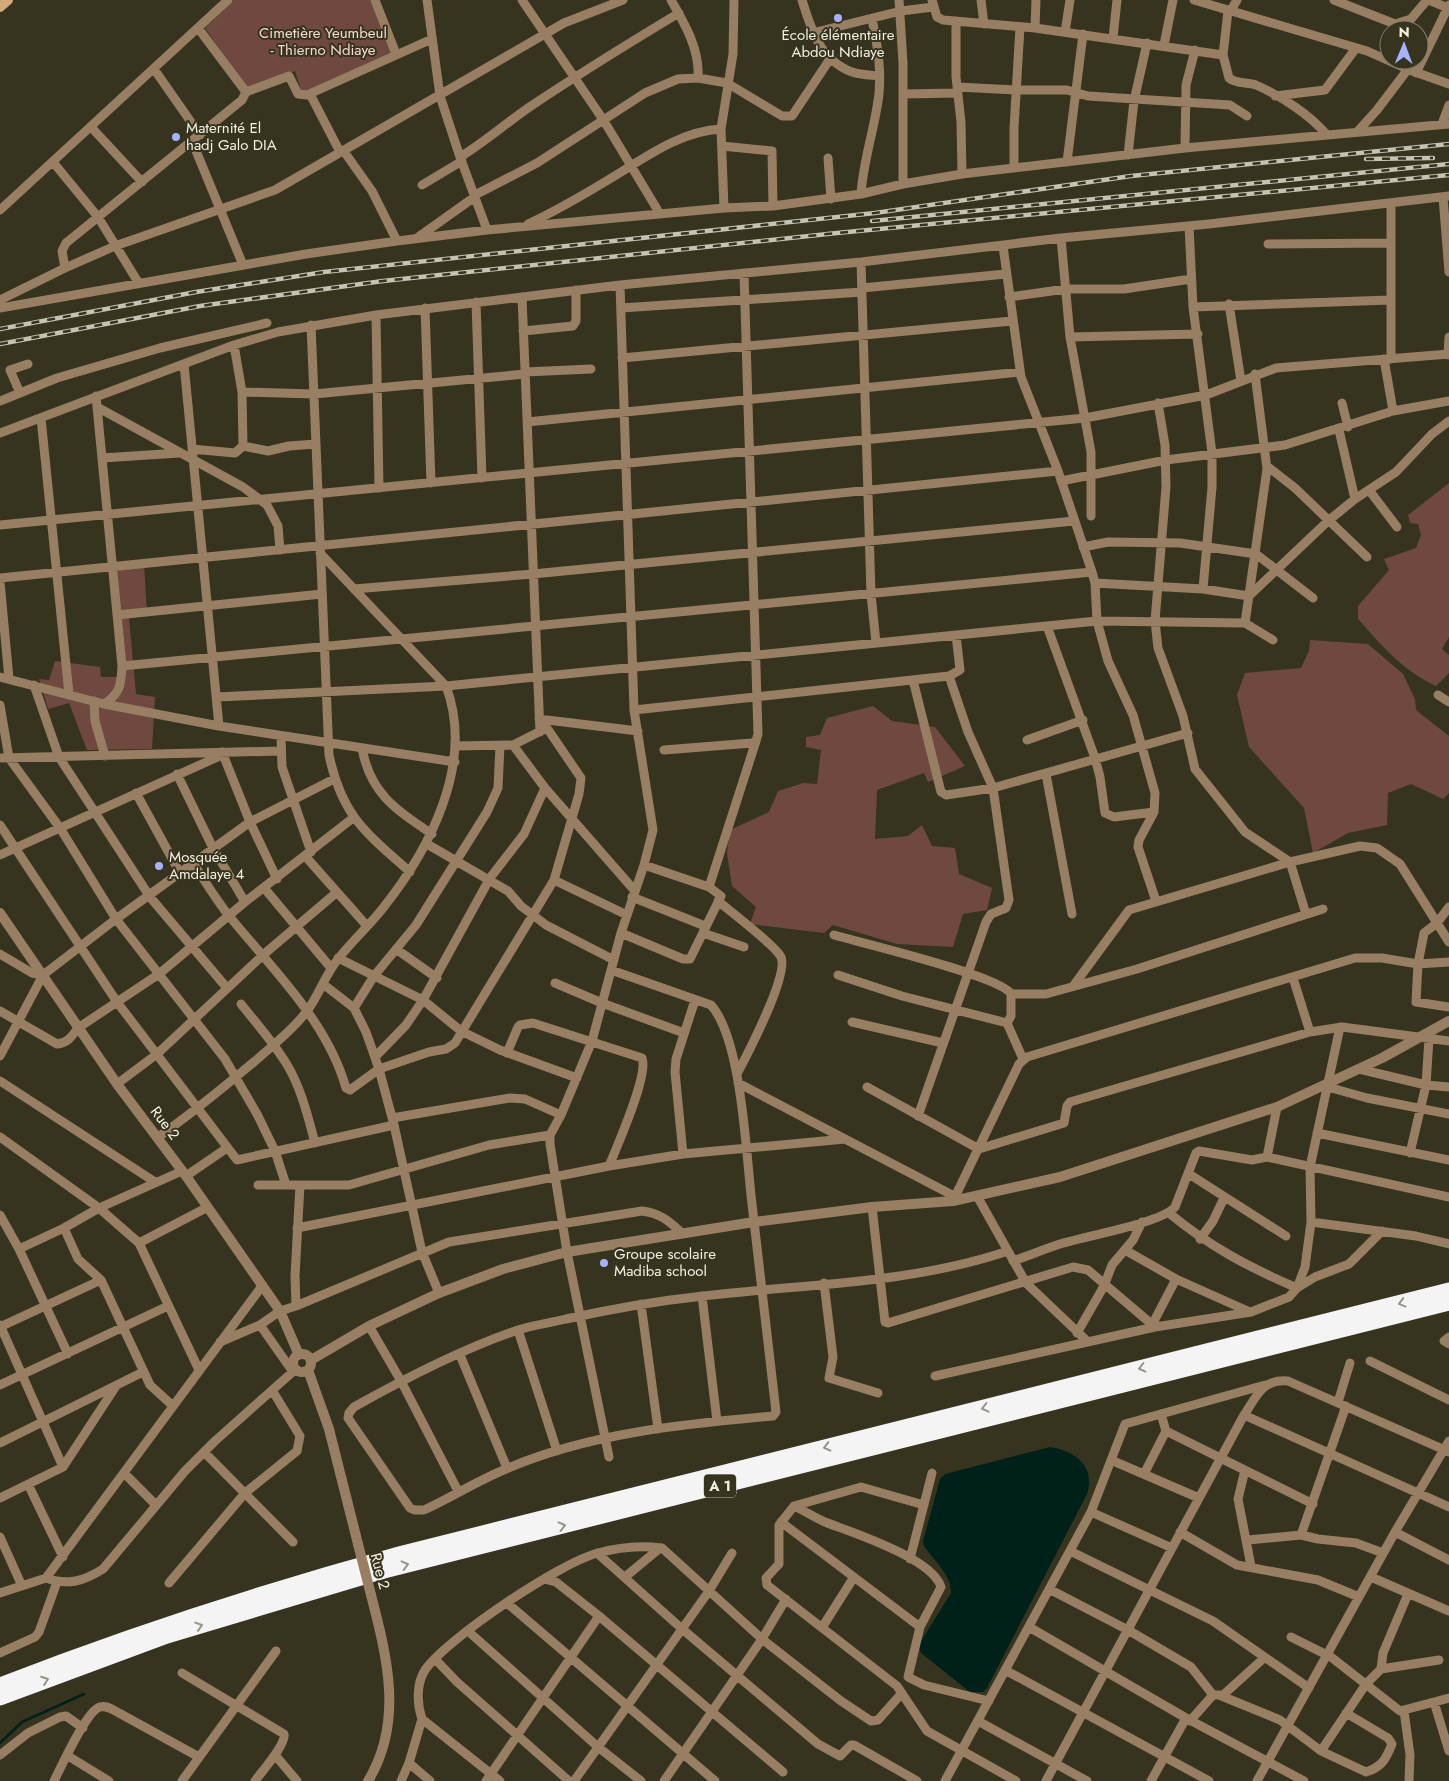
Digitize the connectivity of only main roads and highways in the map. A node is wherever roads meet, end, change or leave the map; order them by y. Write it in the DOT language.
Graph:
graph roads {
  1 [pos="8,0"];
  2 [pos="0,7"];
  3 [pos="1449,1290"];
  4 [pos="1449,1303"];
  5 [pos="0,1685"];
  6 [pos="0,1698"];
  1 -- 2 [label="main road"];
  3 -- 5 [label="highway, A 1, one-way"];
  6 -- 4 [label="highway, A 1, one-way"];
}
